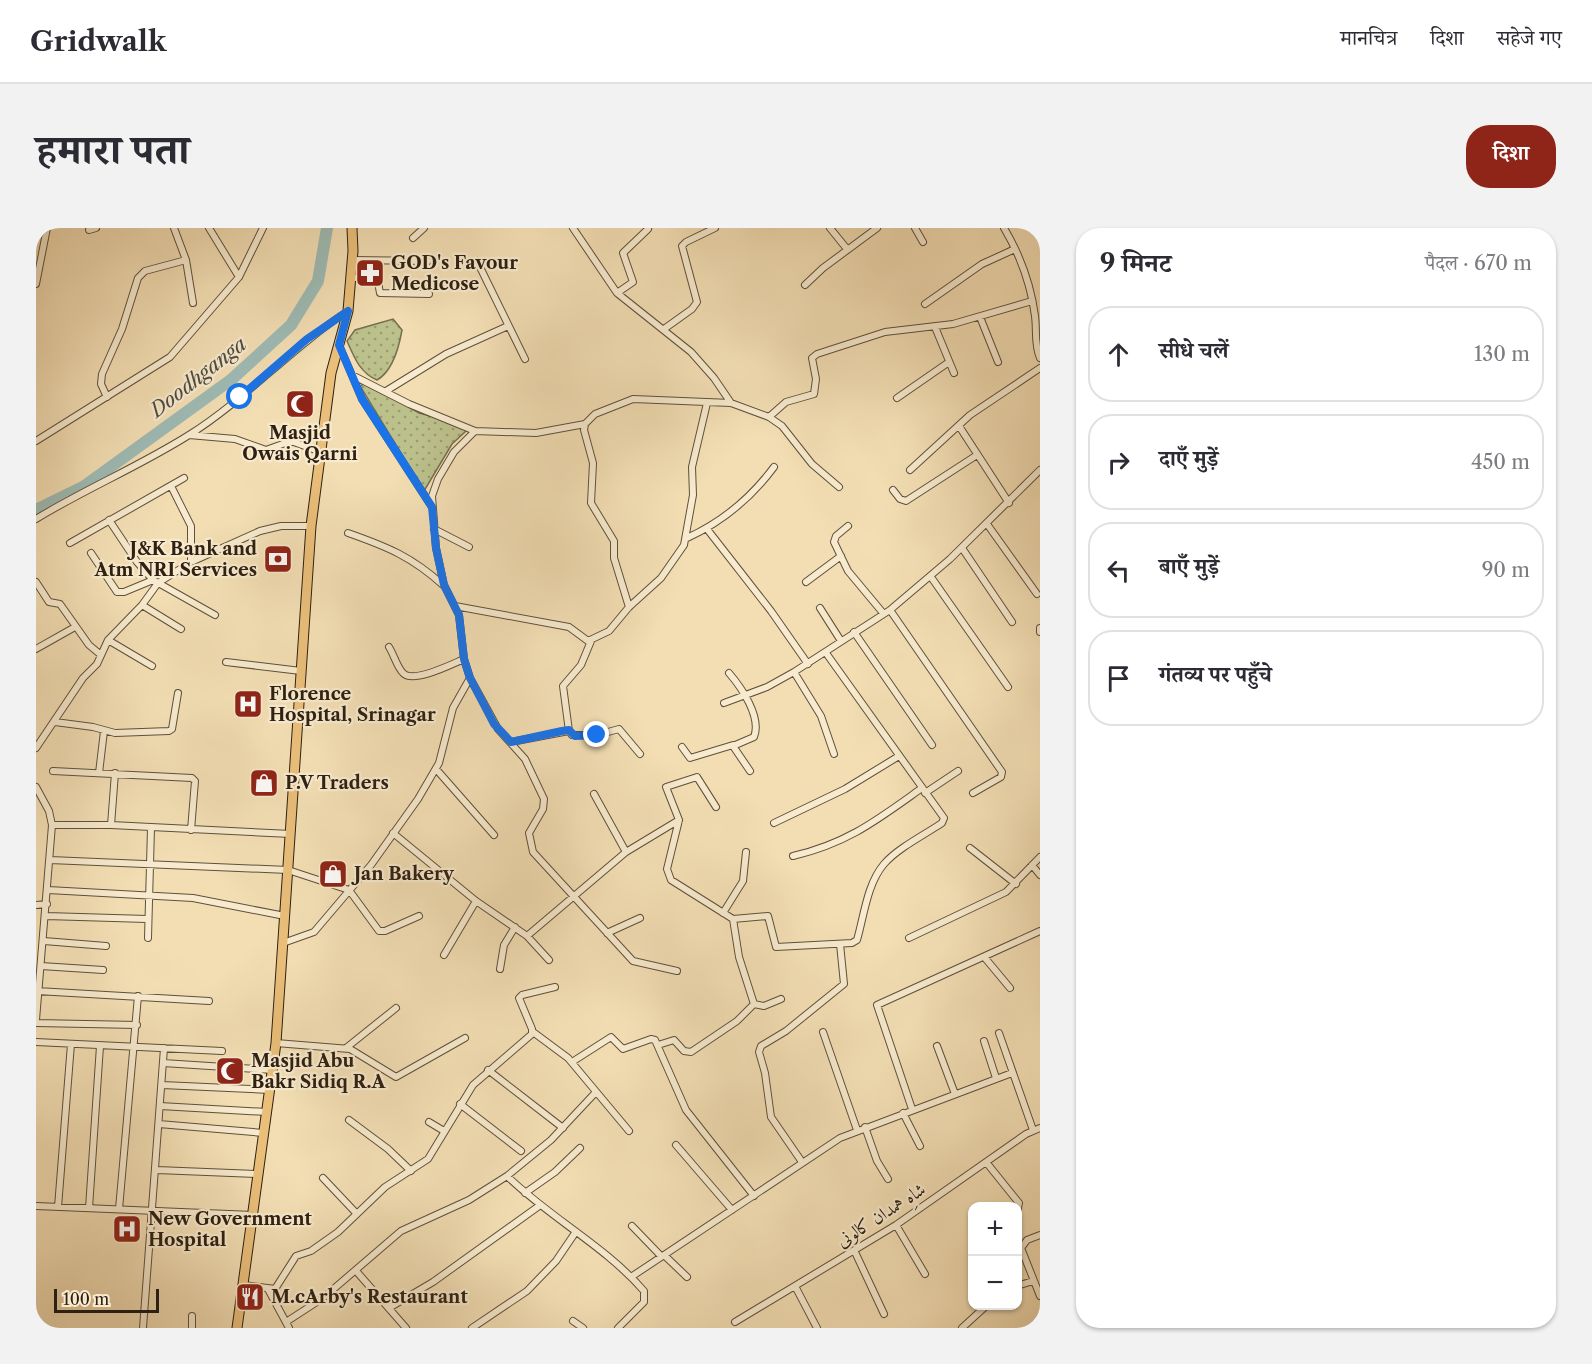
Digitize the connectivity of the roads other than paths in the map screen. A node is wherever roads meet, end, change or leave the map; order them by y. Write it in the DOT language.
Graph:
graph roads {
  1 [pos="47,228"];
  2 [pos="174,228"];
  3 [pos="209,228"];
  4 [pos="263,228"];
  5 [pos="352,228"];
  6 [pos="424,228"];
  7 [pos="573,228"];
  8 [pos="715,228"];
  9 [pos="830,228"];
  10 [pos="877,228"];
  11 [pos="915,228"];
  12 [pos="1004,228"];
  13 [pos="648,229"];
  14 [pos="413,238"];
  15 [pos="923,242"];
  16 [pos="848,249"];
  17 [pos="1015,249"];
  18 [pos="186,260"];
  19 [pos="352,260"];
  20 [pos="428,261"];
  21 [pos="477,261"];
  22 [pos="239,277"];
  23 [pos="351,278"];
  24 [pos="36,284"];
  25 [pos="805,285"];
  26 [pos="617,293"];
  27 [pos="429,294"];
  28 [pos="1032,301"];
  29 [pos="194,303"];
  30 [pos="925,304"];
  31 [pos="348,311"];
  32 [pos="980,317"];
  33 [pos="508,326"];
  34 [pos="935,327"];
  35 [pos="664,329"];
  36 [pos="339,345"];
  37 [pos="1040,358"];
  38 [pos="525,359"];
  39 [pos="949,362"];
  40 [pos="998,362"];
  41 [pos="1040,368"];
  42 [pos="954,373"];
  43 [pos="352,375"];
  44 [pos="386,391"];
  45 [pos="107,397"];
  46 [pos="897,398"];
  47 [pos="707,403"];
  48 [pos="731,403"];
  49 [pos="769,417"];
  50 [pos="585,424"];
  51 [pos="959,426"];
  52 [pos="475,431"];
  53 [pos="189,435"];
  54 [pos="36,441"];
  55 [pos="321,452"];
  56 [pos="977,455"];
  57 [pos="774,467"];
  58 [pos="910,470"];
  59 [pos="1040,470"];
  60 [pos="184,478"];
  61 [pos="171,486"];
  62 [pos="839,487"];
  63 [pos="893,490"];
  64 [pos="1009,503"];
  65 [pos="432,507"];
  66 [pos="36,519"];
  67 [pos="109,520"];
  68 [pos="987,524"];
  69 [pos="311,526"];
  70 [pos="848,526"];
  71 [pos="434,529"];
  72 [pos="707,530"];
  73 [pos="348,533"];
  74 [pos="687,538"];
  75 [pos="70,543"];
  76 [pos="469,547"];
  77 [pos="962,548"];
  78 [pos="91,553"];
  79 [pos="841,556"];
  80 [pos="191,562"];
  81 [pos="931,577"];
  82 [pos="156,581"];
  83 [pos="36,582"];
  84 [pos="806,582"];
  85 [pos="444,585"];
  86 [pos="1037,594"];
  87 [pos="142,605"];
  88 [pos="455,606"];
  89 [pos="628,607"];
  90 [pos="820,608"];
  91 [pos="886,611"];
  92 [pos="215,615"];
  93 [pos="1012,622"];
  94 [pos="75,627"];
  95 [pos="181,629"];
  96 [pos="854,632"];
  97 [pos="108,640"];
  98 [pos="591,641"];
  99 [pos="841,641"];
  100 [pos="389,647"];
  101 [pos="36,650"];
  102 [pos="826,653"];
  103 [pos="101,655"];
  104 [pos="464,659"];
  105 [pos="226,662"];
  106 [pos="808,664"];
  107 [pos="153,666"];
  108 [pos="301,671"];
  109 [pos="794,672"];
  110 [pos="729,673"];
  111 [pos="470,678"];
  112 [pos="1008,687"];
  113 [pos="178,693"];
  114 [pos="747,696"];
  115 [pos="724,703"];
  116 [pos="55,722"];
  117 [pos="569,730"];
  118 [pos="104,731"];
  119 [pos="511,742"];
  120 [pos="733,745"];
  121 [pos="932,745"];
  122 [pos="682,747"];
  123 [pos="36,748"];
  124 [pos="640,754"];
  125 [pos="834,754"];
  126 [pos="899,756"];
  127 [pos="436,769"];
  128 [pos="53,771"];
  129 [pos="750,771"];
  130 [pos="958,771"];
  131 [pos="99,773"];
  132 [pos="115,773"];
  133 [pos="38,790"];
  134 [pos="923,791"];
  135 [pos="974,793"];
  136 [pos="594,794"];
  137 [pos="36,800"];
  138 [pos="716,807"];
  139 [pos="679,820"];
  140 [pos="774,823"];
  141 [pos="52,825"];
  142 [pos="111,825"];
  143 [pos="151,828"];
  144 [pos="191,830"];
  145 [pos="393,833"];
  146 [pos="291,834"];
  147 [pos="494,835"];
  148 [pos="970,848"];
  149 [pos="626,852"];
  150 [pos="746,852"];
  151 [pos="793,856"];
  152 [pos="1040,857"];
  153 [pos="50,860"];
  154 [pos="148,863"];
  155 [pos="1032,866"];
  156 [pos="288,870"];
  157 [pos="1040,875"];
  158 [pos="1016,884"];
  159 [pos="48,890"];
  160 [pos="349,890"];
  161 [pos="148,894"];
  162 [pos="574,897"];
  163 [pos="476,901"];
  164 [pos="47,904"];
  165 [pos="36,905"];
  166 [pos="723,913"];
  167 [pos="46,916"];
  168 [pos="285,916"];
  169 [pos="419,916"];
  170 [pos="640,918"];
  171 [pos="147,919"];
  172 [pos="733,919"];
  173 [pos="515,927"];
  174 [pos="1040,931"];
  175 [pos="608,933"];
  176 [pos="527,936"];
  177 [pos="148,938"];
  178 [pos="909,938"];
  179 [pos="44,941"];
  180 [pos="283,943"];
  181 [pos="840,944"];
  182 [pos="106,946"];
  183 [pos="444,955"];
  184 [pos="985,958"];
  185 [pos="549,960"];
  186 [pos="41,966"];
  187 [pos="500,969"];
  188 [pos="103,970"];
  189 [pos="677,971"];
  190 [pos="555,987"];
  191 [pos="1010,988"];
  192 [pos="37,991"];
  193 [pos="138,996"];
  194 [pos="781,999"];
  195 [pos="209,1001"];
  196 [pos="754,1004"];
  197 [pos="396,1008"];
  198 [pos="36,1022"];
  199 [pos="137,1025"];
  200 [pos="533,1032"];
  201 [pos="823,1032"];
  202 [pos="999,1033"];
  203 [pos="465,1038"];
  204 [pos="984,1041"];
  205 [pos="36,1042"];
  206 [pos="276,1043"];
  207 [pos="71,1044"];
  208 [pos="658,1045"];
  209 [pos="100,1046"];
  210 [pos="135,1046"];
  211 [pos="937,1046"];
  212 [pos="164,1047"];
  213 [pos="346,1048"];
  214 [pos="222,1051"];
  215 [pos="572,1062"];
  216 [pos="163,1063"];
  217 [pos="273,1070"];
  218 [pos="488,1070"];
  219 [pos="1012,1073"];
  220 [pos="996,1078"];
  221 [pos="162,1085"];
  222 [pos="270,1090"];
  223 [pos="595,1093"];
  224 [pos="955,1094"];
  225 [pos="460,1104"];
  226 [pos="160,1106"];
  227 [pos="912,1109"];
  228 [pos="267,1112"];
  229 [pos="903,1113"];
  230 [pos="349,1120"];
  231 [pos="429,1122"];
  232 [pos="159,1124"];
  233 [pos="865,1127"];
  234 [pos="563,1128"];
  235 [pos="1037,1129"];
  236 [pos="857,1130"];
  237 [pos="444,1131"];
  238 [pos="629,1131"];
  239 [pos="264,1133"];
  240 [pos="676,1145"];
  241 [pos="920,1146"];
  242 [pos="580,1148"];
  243 [pos="521,1151"];
  244 [pos="802,1162"];
  245 [pos="986,1162"];
  246 [pos="157,1170"];
  247 [pos="411,1171"];
  248 [pos="259,1174"];
  249 [pos="507,1176"];
  250 [pos="323,1179"];
  251 [pos="888,1179"];
  252 [pos="525,1193"];
  253 [pos="754,1196"];
  254 [pos="1018,1202"];
  255 [pos="36,1206"];
  256 [pos="538,1206"];
  257 [pos="58,1207"];
  258 [pos="89,1208"];
  259 [pos="119,1209"];
  260 [pos="153,1210"];
  261 [pos="732,1210"];
  262 [pos="357,1214"];
  263 [pos="254,1215"];
  264 [pos="896,1225"];
  265 [pos="632,1226"];
  266 [pos="574,1233"];
  267 [pos="1040,1235"];
  268 [pos="855,1252"];
  269 [pos="663,1255"];
  270 [pos="357,1272"];
  271 [pos="925,1274"];
  272 [pos="631,1277"];
  273 [pos="687,1277"];
  274 [pos="1033,1281"];
  275 [pos="1022,1284"];
  276 [pos="243,1285"];
  277 [pos="795,1286"];
  278 [pos="268,1289"];
  279 [pos="1040,1296"];
  280 [pos="388,1308"];
  281 [pos="981,1310"];
  282 [pos="884,1314"];
  283 [pos="192,1316"];
  284 [pos="573,1321"];
  285 [pos="735,1322"];
  286 [pos="288,1325"];
  287 [pos="143,1328"];
  288 [pos="192,1328"];
  289 [pos="237,1328"];
  290 [pos="406,1328"];
  291 [pos="472,1328"];
  292 [pos="583,1328"];
  293 [pos="618,1328"];
  294 [pos="817,1328"];
  295 [pos="962,1328"];
  1 -- 24 [label="street"];
  2 -- 18 [label="street"];
  3 -- 22 [label="street"];
  4 -- 22 [label="street"];
  5 -- 19 [label="main road"];
  6 -- 14 [label="street"];
  7 -- 26 [label="street"];
  8 -- 35 [label="street"];
  9 -- 16 [label="street"];
  10 -- 16 [label="street"];
  11 -- 15 [label="street"];
  12 -- 17 [label="street"];
  13 -- 26 [label="street"];
  16 -- 25 [label="street"];
  17 -- 28 [label="street"];
  17 -- 30 [label="street"];
  18 -- 29 [label="street"];
  18 -- 45 [label="street"];
  19 -- 20 [label="street"];
  19 -- 23 [label="main road"];
  21 -- 33 [label="street"];
  22 -- 45 [label="street"];
  23 -- 27 [label="street"];
  23 -- 31 [label="main road"];
  26 -- 35 [label="street"];
  28 -- 32 [label="street"];
  28 -- 37 [label="street"];
  31 -- 36 [label="main road"];
  31 -- 53 [label="street"];
  32 -- 34 [label="street"];
  32 -- 40 [label="street"];
  33 -- 38 [label="street"];
  33 -- 44 [label="street"];
  34 -- 39 [label="street"];
  34 -- 49 [label="street"];
  35 -- 48 [label="street"];
  36 -- 43 [label="street"];
  36 -- 55 [label="main road"];
  39 -- 42 [label="street"];
  39 -- 46 [label="street"];
  41 -- 51 [label="street"];
  43 -- 44 [label="street"];
  43 -- 65 [label="street"];
  44 -- 52 [label="street"];
  45 -- 54 [label="street"];
  47 -- 48 [label="street"];
  47 -- 50 [label="street"];
  47 -- 74 [label="street"];
  48 -- 49 [label="street"];
  49 -- 62 [label="street"];
  50 -- 52 [label="street"];
  50 -- 89 [label="street"];
  51 -- 56 [label="street"];
  51 -- 58 [label="street"];
  52 -- 65 [label="street"];
  53 -- 55 [label="street"];
  53 -- 66 [label="street"];
  55 -- 69 [label="main road"];
  56 -- 63 [label="street"];
  56 -- 64 [label="street"];
  57 -- 72 [label="street"];
  59 -- 64 [label="street"];
  60 -- 61 [label="street"];
  61 -- 67 [label="street"];
  61 -- 80 [label="street"];
  64 -- 68 [label="street"];
  65 -- 71 [label="street"];
  67 -- 75 [label="street"];
  67 -- 82 [label="street"];
  68 -- 77 [label="street"];
  68 -- 86 [label="street"];
  69 -- 80 [label="street"];
  69 -- 108 [label="main road"];
  70 -- 79 [label="street"];
  71 -- 76 [label="street"];
  71 -- 85 [label="street"];
  72 -- 74 [label="street"];
  72 -- 106 [label="street"];
  73 -- 85 [label="street"];
  74 -- 89 [label="street"];
  77 -- 81 [label="street"];
  77 -- 93 [label="street"];
  78 -- 82 [label="street"];
  79 -- 84 [label="street"];
  79 -- 91 [label="street"];
  80 -- 82 [label="street"];
  81 -- 91 [label="street"];
  81 -- 112 [label="street"];
  82 -- 87 [label="street"];
  82 -- 92 [label="street"];
  83 -- 94 [label="street"];
  85 -- 88 [label="street"];
  87 -- 95 [label="street"];
  87 -- 97 [label="street"];
  88 -- 98 [label="street"];
  88 -- 104 [label="street"];
  89 -- 98 [label="street"];
  90 -- 99 [label="street"];
  91 -- 96 [label="street"];
  91 -- 135 [label="street"];
  94 -- 101 [label="street"];
  94 -- 103 [label="street"];
  96 -- 99 [label="street"];
  96 -- 121 [label="street"];
  97 -- 103 [label="street"];
  97 -- 107 [label="street"];
  98 -- 117 [label="street"];
  99 -- 102 [label="street"];
  100 -- 104 [label="street"];
  102 -- 106 [label="street"];
  102 -- 126 [label="street"];
  103 -- 116 [label="street"];
  104 -- 111 [label="street"];
  105 -- 108 [label="street"];
  106 -- 109 [label="street"];
  108 -- 146 [label="main road"];
  109 -- 114 [label="street"];
  109 -- 125 [label="street"];
  110 -- 114 [label="street"];
  111 -- 119 [label="street"];
  111 -- 127 [label="street"];
  113 -- 118 [label="street"];
  114 -- 115 [label="street"];
  114 -- 120 [label="street"];
  116 -- 118 [label="street"];
  116 -- 123 [label="street"];
  117 -- 119 [label="street"];
  117 -- 124 [label="street"];
  118 -- 131 [label="street"];
  119 -- 162 [label="street"];
  120 -- 122 [label="street"];
  120 -- 129 [label="street"];
  126 -- 134 [label="street"];
  126 -- 140 [label="street"];
  127 -- 145 [label="street"];
  127 -- 147 [label="street"];
  128 -- 131 [label="street"];
  130 -- 134 [label="street"];
  131 -- 132 [label="street"];
  132 -- 142 [label="street"];
  132 -- 144 [label="street"];
  133 -- 137 [label="street"];
  133 -- 141 [label="street"];
  134 -- 151 [label="street"];
  134 -- 181 [label="street"];
  136 -- 149 [label="street"];
  138 -- 139 [label="street"];
  139 -- 149 [label="street"];
  139 -- 166 [label="street"];
  141 -- 142 [label="street"];
  141 -- 153 [label="street"];
  142 -- 143 [label="street"];
  143 -- 144 [label="street"];
  143 -- 154 [label="street"];
  144 -- 146 [label="street"];
  145 -- 160 [label="street"];
  145 -- 163 [label="street"];
  146 -- 156 [label="main road"];
  148 -- 158 [label="street"];
  149 -- 162 [label="street"];
  150 -- 166 [label="street"];
  152 -- 155 [label="street"];
  153 -- 154 [label="street"];
  153 -- 159 [label="street"];
  154 -- 156 [label="street"];
  154 -- 161 [label="street"];
  155 -- 157 [label="street"];
  155 -- 158 [label="street"];
  156 -- 160 [label="street"];
  156 -- 168 [label="main road"];
  158 -- 178 [label="street"];
  159 -- 161 [label="street"];
  159 -- 164 [label="street"];
  160 -- 169 [label="street"];
  160 -- 180 [label="street"];
  161 -- 168 [label="street"];
  161 -- 171 [label="street"];
  162 -- 175 [label="street"];
  162 -- 176 [label="street"];
  163 -- 173 [label="street"];
  163 -- 183 [label="street"];
  164 -- 165 [label="street"];
  164 -- 167 [label="street"];
  166 -- 172 [label="street"];
  167 -- 171 [label="street"];
  167 -- 179 [label="street"];
  168 -- 180 [label="main road"];
  170 -- 175 [label="street"];
  171 -- 177 [label="street"];
  172 -- 181 [label="street"];
  172 -- 196 [label="street"];
  173 -- 176 [label="street"];
  173 -- 187 [label="street"];
  174 -- 184 [label="street"];
  175 -- 189 [label="street"];
  176 -- 185 [label="street"];
  179 -- 182 [label="street"];
  179 -- 186 [label="street"];
  180 -- 206 [label="main road"];
  181 -- 244 [label="street"];
  184 -- 191 [label="street"];
  184 -- 227 [label="street"];
  186 -- 188 [label="street"];
  186 -- 192 [label="street"];
  190 -- 200 [label="street"];
  192 -- 193 [label="street"];
  192 -- 198 [label="street"];
  193 -- 195 [label="street"];
  193 -- 199 [label="street"];
  194 -- 196 [label="street"];
  196 -- 208 [label="street"];
  197 -- 213 [label="street"];
  198 -- 199 [label="street"];
  199 -- 210 [label="street"];
  200 -- 215 [label="street"];
  200 -- 218 [label="street"];
  201 -- 236 [label="street"];
  202 -- 219 [label="street"];
  203 -- 213 [label="street"];
  204 -- 220 [label="street"];
  205 -- 207 [label="street"];
  206 -- 213 [label="street"];
  206 -- 217 [label="main road"];
  207 -- 209 [label="street"];
  207 -- 257 [label="street"];
  208 -- 215 [label="street"];
  208 -- 253 [label="street"];
  209 -- 210 [label="street"];
  209 -- 258 [label="street"];
  210 -- 212 [label="street"];
  210 -- 259 [label="street"];
  211 -- 224 [label="street"];
  212 -- 214 [label="street"];
  212 -- 216 [label="street"];
  215 -- 223 [label="street"];
  216 -- 217 [label="street"];
  216 -- 221 [label="street"];
  217 -- 222 [label="main road"];
  218 -- 225 [label="street"];
  218 -- 234 [label="street"];
  219 -- 220 [label="street"];
  219 -- 235 [label="street"];
  220 -- 224 [label="street"];
  221 -- 222 [label="street"];
  221 -- 226 [label="street"];
  222 -- 228 [label="main road"];
  223 -- 234 [label="street"];
  223 -- 238 [label="street"];
  224 -- 227 [label="street"];
  225 -- 237 [label="street"];
  225 -- 243 [label="street"];
  226 -- 228 [label="street"];
  226 -- 232 [label="street"];
  227 -- 229 [label="street"];
  228 -- 239 [label="main road"];
  229 -- 233 [label="street"];
  229 -- 241 [label="street"];
  230 -- 247 [label="street"];
  231 -- 237 [label="street"];
  232 -- 239 [label="street"];
  232 -- 246 [label="street"];
  233 -- 236 [label="street"];
  233 -- 251 [label="street"];
  234 -- 249 [label="street"];
  235 -- 245 [label="street, شاہِ ہمدان کالونی"];
  236 -- 244 [label="street"];
  237 -- 247 [label="street"];
  239 -- 248 [label="main road"];
  240 -- 261 [label="street"];
  242 -- 252 [label="street"];
  244 -- 253 [label="street"];
  245 -- 254 [label="street"];
  245 -- 264 [label="street, شاہِ ہمدان کالونی"];
  246 -- 248 [label="street"];
  246 -- 260 [label="street"];
  247 -- 262 [label="street"];
  248 -- 263 [label="main road"];
  249 -- 252 [label="street"];
  249 -- 270 [label="street"];
  250 -- 262 [label="street"];
  252 -- 256 [label="street"];
  253 -- 261 [label="street"];
  255 -- 257 [label="street"];
  256 -- 266 [label="street"];
  256 -- 280 [label="street"];
  257 -- 258 [label="street"];
  258 -- 259 [label="street"];
  259 -- 260 [label="street"];
  260 -- 263 [label="street"];
  260 -- 287 [label="street"];
  261 -- 269 [label="street"];
  262 -- 278 [label="street"];
  263 -- 276 [label="main road"];
  264 -- 268 [label="street, شاہِ ہمدان کالونی"];
  264 -- 271 [label="street"];
  265 -- 269 [label="street"];
  266 -- 272 [label="street"];
  266 -- 291 [label="street"];
  267 -- 274 [label="street"];
  268 -- 277 [label="street, شاہِ ہمدان کالونی"];
  268 -- 282 [label="street"];
  269 -- 272 [label="street"];
  269 -- 273 [label="street"];
  270 -- 280 [label="street"];
  270 -- 286 [label="street"];
  272 -- 293 [label="street"];
  274 -- 275 [label="street"];
  274 -- 279 [label="street"];
  276 -- 278 [label="street"];
  276 -- 289 [label="main road"];
  277 -- 285 [label="street, شاہِ ہمدان کالونی"];
  277 -- 294 [label="street"];
  278 -- 286 [label="street"];
  280 -- 290 [label="street"];
  281 -- 295 [label="street"];
  283 -- 288 [label="street"];
  284 -- 292 [label="street"];
}
